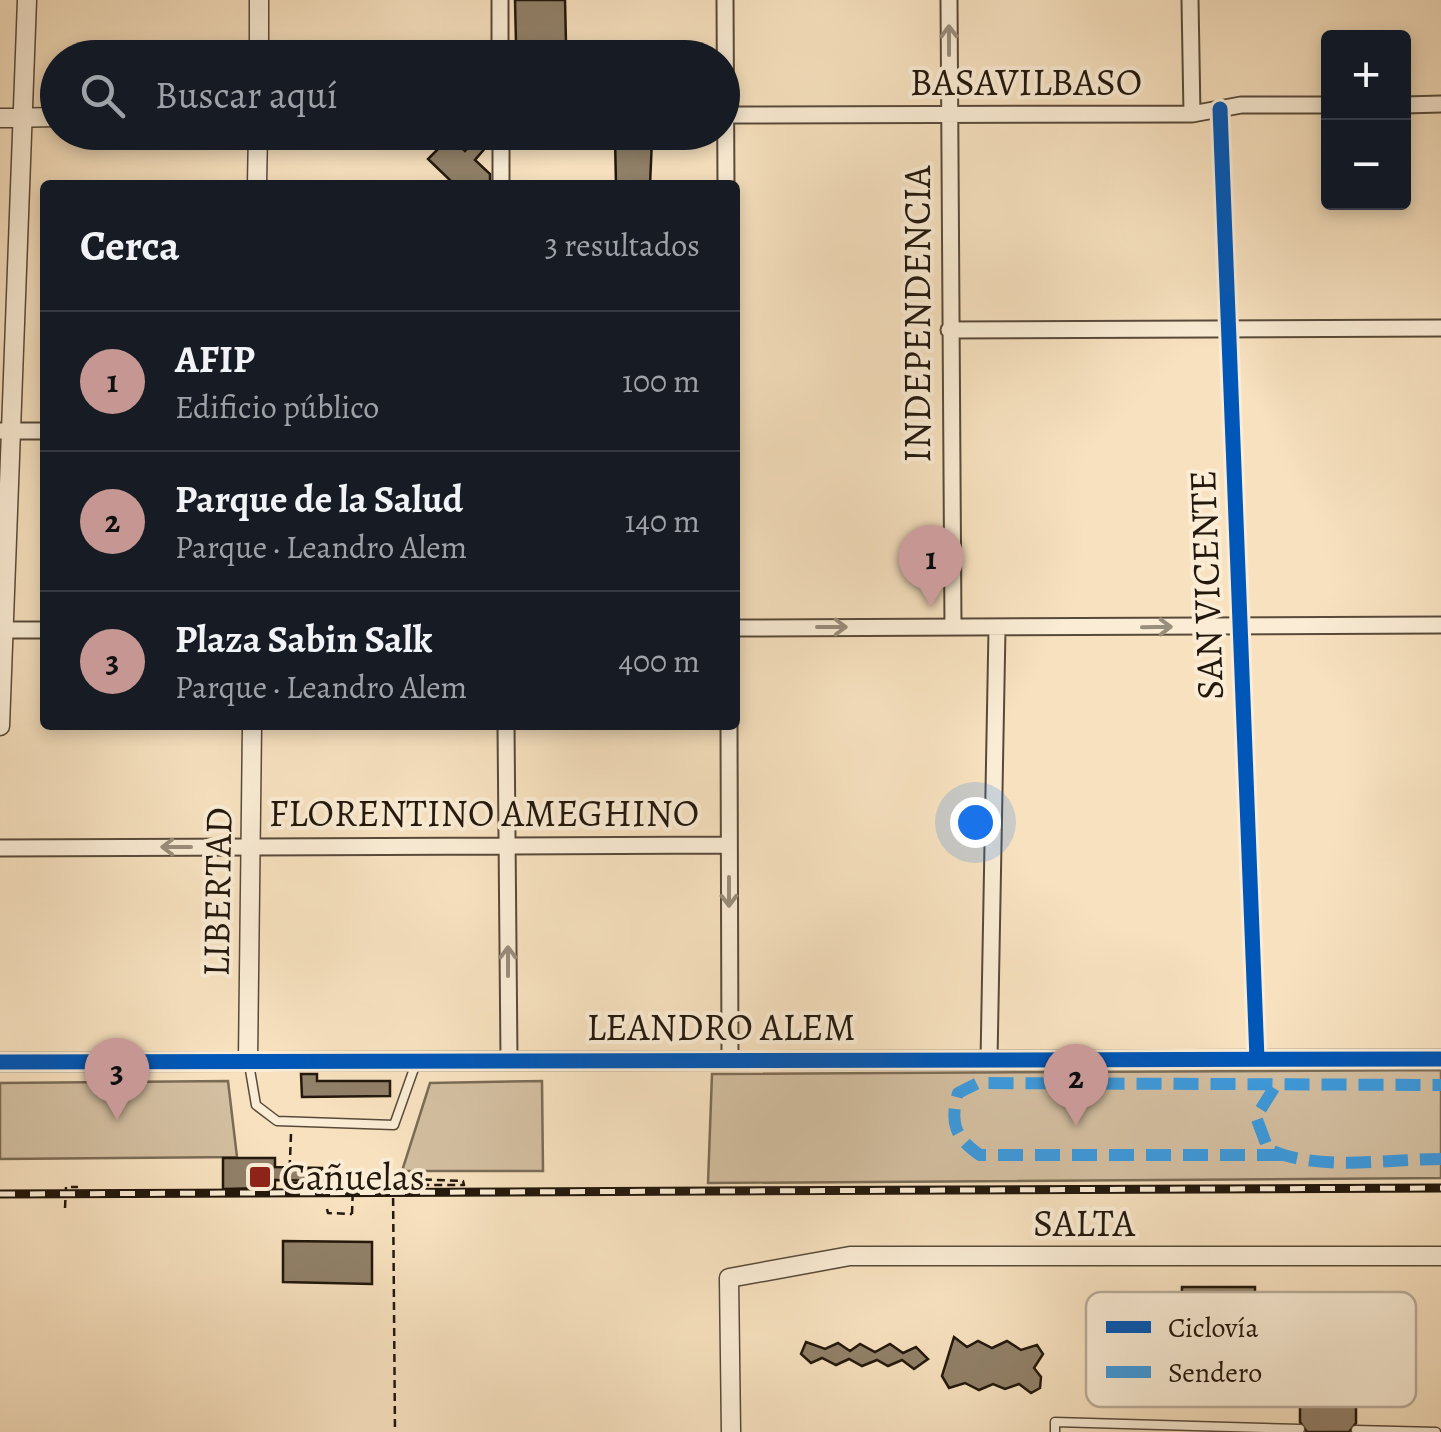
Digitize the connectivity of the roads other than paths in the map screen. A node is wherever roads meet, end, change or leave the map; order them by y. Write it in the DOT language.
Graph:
graph roads {
  1 [pos="28,0"];
  2 [pos="260,0"];
  3 [pos="500,0"];
  4 [pos="725,0"];
  5 [pos="950,0"];
  6 [pos="1190,0"];
  7 [pos="259,40"];
  8 [pos="500,40"];
  9 [pos="725,40"];
  10 [pos="1411,104"];
  11 [pos="1441,104"];
  12 [pos="1321,105"];
  13 [pos="1220,109"];
  14 [pos="740,114"];
  15 [pos="949,114"];
  16 [pos="1192,114"];
  17 [pos="0,118"];
  18 [pos="26,118"];
  19 [pos="40,118"];
  20 [pos="258,150"];
  21 [pos="501,150"];
  22 [pos="725,150"];
  23 [pos="258,180"];
  24 [pos="501,180"];
  25 [pos="726,180"];
  26 [pos="1441,328"];
  27 [pos="1229,329"];
  28 [pos="948,330"];
  29 [pos="6,431"];
  30 [pos="40,431"];
  31 [pos="1441,624"];
  32 [pos="1240,626"];
  33 [pos="953,627"];
  34 [pos="740,628"];
  35 [pos="996,628"];
  36 [pos="2,630"];
  37 [pos="40,630"];
  38 [pos="0,726"];
  39 [pos="252,730"];
  40 [pos="506,730"];
  41 [pos="728,730"];
  42 [pos="729,845"];
  43 [pos="507,846"];
  44 [pos="250,847"];
  45 [pos="0,848"];
  46 [pos="509,1058"];
  47 [pos="248,1059"];
  48 [pos="418,1059"];
  49 [pos="1257,1059"];
  50 [pos="1441,1059"];
  51 [pos="730,1060"];
  52 [pos="988,1060"];
  53 [pos="0,1062"];
  54 [pos="1441,1256"];
  55 [pos="1300,1429"];
  56 [pos="1356,1430"];
  57 [pos="731,1432"];
  58 [pos="1055,1432"];
  59 [pos="1436,1432"];
  1 -- 18 [label="street"];
  2 -- 7 [label="street"];
  3 -- 8 [label="street"];
  4 -- 9 [label="street"];
  15 -- 5 [label="street, INDEPENDENCIA, one-way"];
  6 -- 16 [label="street"];
  10 -- 11 [label="street"];
  12 -- 13 [label="street, BASAVILBASO"];
  13 -- 16 [label="street, BASAVILBASO"];
  13 -- 27 [label="street, SAN VICENTE"];
  14 -- 15 [label="street, BASAVILBASO"];
  15 -- 16 [label="street, BASAVILBASO"];
  15 -- 28 [label="street, INDEPENDENCIA"];
  17 -- 18 [label="street"];
  18 -- 19 [label="street"];
  18 -- 29 [label="street"];
  20 -- 23 [label="street"];
  21 -- 24 [label="street"];
  22 -- 25 [label="street"];
  26 -- 27 [label="street"];
  27 -- 28 [label="street"];
  27 -- 32 [label="street, SAN VICENTE"];
  28 -- 33 [label="street, INDEPENDENCIA"];
  29 -- 30 [label="street"];
  29 -- 36 [label="street"];
  31 -- 32 [label="street"];
  35 -- 32 [label="street, one-way"];
  32 -- 49 [label="street, SAN VICENTE"];
  34 -- 33 [label="street, one-way"];
  33 -- 35 [label="street"];
  35 -- 52 [label="street"];
  36 -- 37 [label="street"];
  36 -- 38 [label="street"];
  39 -- 44 [label="street, LIBERTAD"];
  40 -- 43 [label="street"];
  41 -- 42 [label="street"];
  42 -- 43 [label="street, FLORENTINO AMEGHINO"];
  42 -- 51 [label="street, one-way"];
  43 -- 44 [label="street, FLORENTINO AMEGHINO"];
  46 -- 43 [label="street, one-way"];
  44 -- 45 [label="street, FLORENTINO AMEGHINO, one-way"];
  44 -- 47 [label="street, LIBERTAD"];
  46 -- 48 [label="street, LEANDRO ALEM"];
  46 -- 51 [label="street, LEANDRO ALEM"];
  47 -- 48 [label="street, LEANDRO ALEM"];
  47 -- 48 [label="lane"];
  47 -- 53 [label="street, LEANDRO ALEM"];
  49 -- 50 [label="street, LEANDRO ALEM"];
  49 -- 52 [label="street, LEANDRO ALEM"];
  51 -- 52 [label="street, LEANDRO ALEM"];
  54 -- 57 [label="street, SALTA"];
  55 -- 58 [label="lane"];
  56 -- 59 [label="lane"];
}
